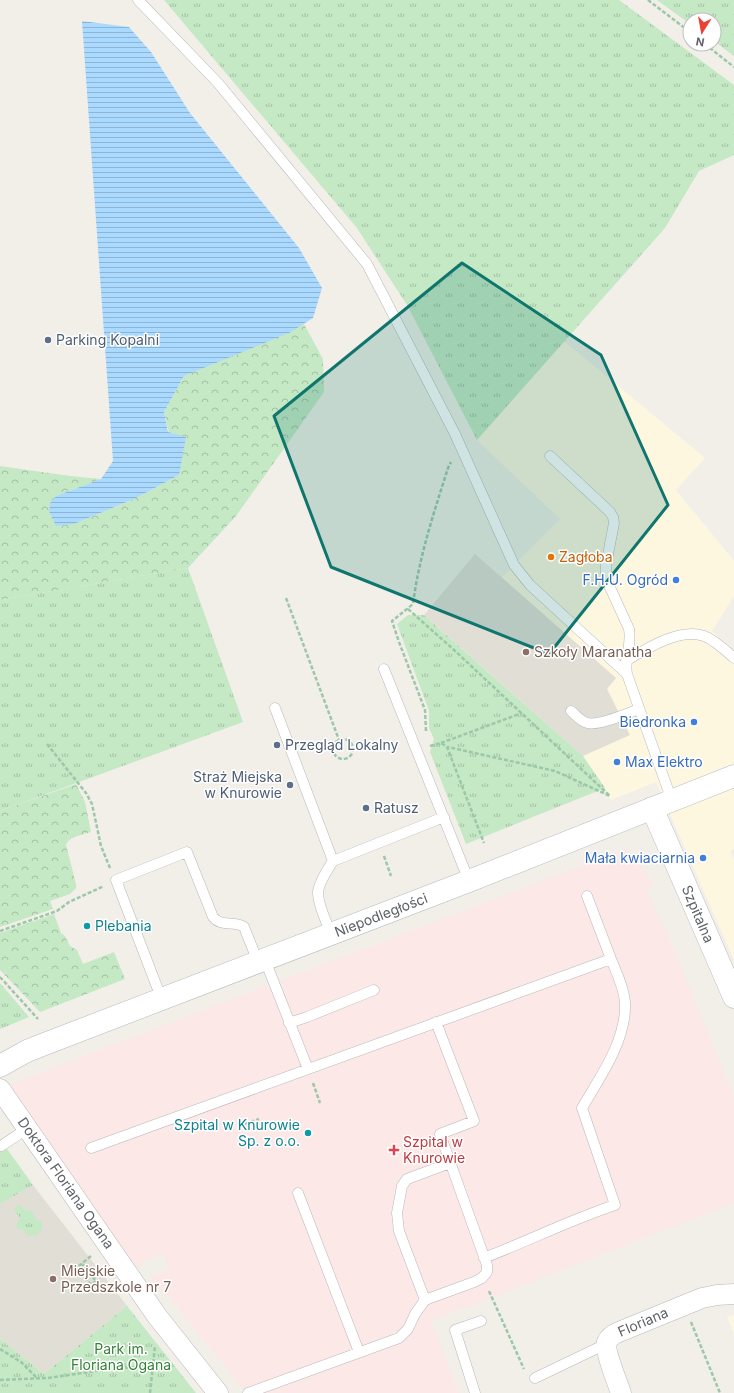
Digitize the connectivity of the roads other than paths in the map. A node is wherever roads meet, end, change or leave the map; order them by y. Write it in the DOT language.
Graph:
graph roads {
  1 [pos="138,0"];
  2 [pos="550,456"];
  3 [pos="734,658"];
  4 [pos="626,661"];
  5 [pos="384,669"];
  6 [pos="627,674"];
  7 [pos="276,708"];
  8 [pos="639,709"];
  9 [pos="570,711"];
  10 [pos="734,776"];
  11 [pos="672,801"];
  12 [pos="652,808"];
  13 [pos="444,817"];
  14 [pos="333,861"];
  15 [pos="469,881"];
  16 [pos="586,896"];
  17 [pos="331,933"];
  18 [pos="611,958"];
  19 [pos="261,961"];
  20 [pos="374,990"];
  21 [pos="734,997"];
  22 [pos="162,1000"];
  23 [pos="436,1022"];
  24 [pos="289,1023"];
  25 [pos="27,1052"];
  26 [pos="0,1056"];
  27 [pos="0,1066"];
  28 [pos="308,1069"];
  29 [pos="0,1088"];
  30 [pos="28,1128"];
  31 [pos="1,1146"];
  32 [pos="91,1148"];
  33 [pos="450,1163"];
  34 [pos="298,1193"];
  35 [pos="484,1258"];
  36 [pos="734,1294"];
  37 [pos="425,1300"];
  38 [pos="481,1321"];
  39 [pos="606,1344"];
  40 [pos="359,1352"];
  41 [pos="531,1376"];
  42 [pos="218,1393"];
  43 [pos="248,1393"];
  44 [pos="475,1393"];
  45 [pos="621,1393"];
  1 -- 6 [label="lane"];
  2 -- 4 [label="lane"];
  3 -- 4 [label="lane"];
  4 -- 6 [label="lane"];
  5 -- 13 [label="lane"];
  6 -- 8 [label="lane"];
  7 -- 14 [label="lane"];
  8 -- 9 [label="lane"];
  8 -- 11 [label="lane"];
  10 -- 11 [label="main road, Niepodległości"];
  11 -- 12 [label="main road, Niepodległości"];
  12 -- 15 [label="main road, Niepodległości"];
  12 -- 21 [label="main road, Szpitalna"];
  13 -- 14 [label="lane"];
  13 -- 15 [label="lane"];
  14 -- 17 [label="lane"];
  15 -- 17 [label="main road, Niepodległości"];
  16 -- 18 [label="lane"];
  17 -- 19 [label="main road, Niepodległości"];
  18 -- 23 [label="lane"];
  18 -- 35 [label="lane"];
  19 -- 22 [label="main road, Niepodległości"];
  19 -- 22 [label="lane"];
  19 -- 24 [label="lane"];
  20 -- 24 [label="lane"];
  22 -- 25 [label="main road, Niepodległości"];
  23 -- 28 [label="lane"];
  23 -- 33 [label="lane"];
  24 -- 28 [label="lane"];
  25 -- 26 [label="main road, Niepodległości"];
  25 -- 27 [label="main road, Niepodległości"];
  28 -- 32 [label="lane"];
  29 -- 30 [label="street, Doktora Floriana Ogana"];
  30 -- 31 [label="lane"];
  30 -- 42 [label="street, Doktora Floriana Ogana"];
  33 -- 35 [label="lane"];
  33 -- 37 [label="lane"];
  34 -- 40 [label="lane"];
  35 -- 37 [label="lane"];
  36 -- 39 [label="street, Floriana"];
  37 -- 40 [label="lane"];
  38 -- 44 [label="lane"];
  39 -- 41 [label="lane"];
  39 -- 45 [label="street, Floriana"];
  40 -- 43 [label="lane"];
}
